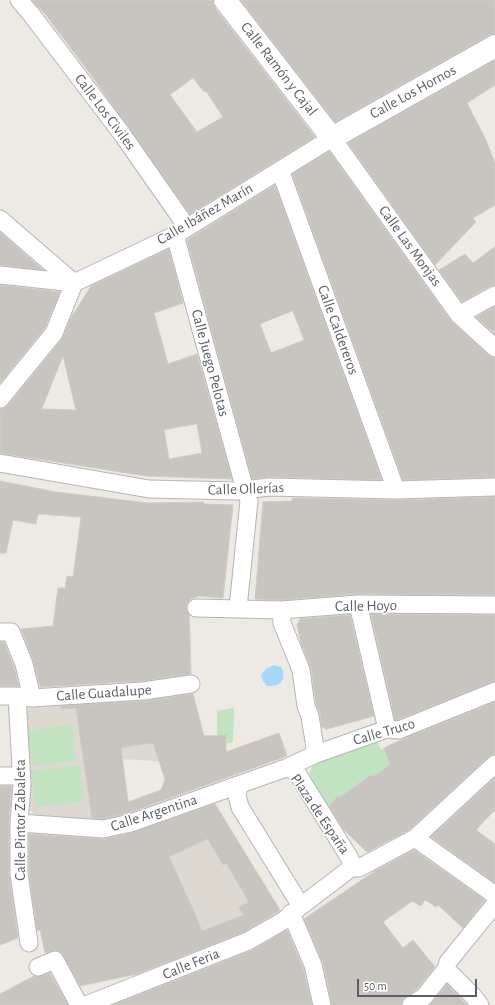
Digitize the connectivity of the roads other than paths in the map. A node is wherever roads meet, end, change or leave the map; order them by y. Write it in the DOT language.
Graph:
graph roads {
  1 [pos="19,0"];
  2 [pos="225,0"];
  3 [pos="495,46"];
  4 [pos="332,138"];
  5 [pos="280,170"];
  6 [pos="0,219"];
  7 [pos="181,231"];
  8 [pos="0,276"];
  9 [pos="74,283"];
  10 [pos="495,295"];
  11 [pos="459,315"];
  12 [pos="495,348"];
  13 [pos="0,399"];
  14 [pos="0,463"];
  15 [pos="495,487"];
  16 [pos="246,490"];
  17 [pos="396,490"];
  18 [pos="358,604"];
  19 [pos="495,606"];
  20 [pos="196,608"];
  21 [pos="238,608"];
  22 [pos="282,610"];
  23 [pos="0,632"];
  24 [pos="191,684"];
  25 [pos="0,696"];
  26 [pos="24,697"];
  27 [pos="492,697"];
  28 [pos="387,729"];
  29 [pos="316,754"];
  30 [pos="495,764"];
  31 [pos="286,768"];
  32 [pos="0,776"];
  33 [pos="21,776"];
  34 [pos="239,785"];
  35 [pos="19,823"];
  36 [pos="415,838"];
  37 [pos="351,868"];
  38 [pos="495,895"];
  39 [pos="495,904"];
  40 [pos="296,910"];
  41 [pos="29,943"];
  42 [pos="38,967"];
  43 [pos="446,969"];
  44 [pos="80,1005"];
  45 [pos="86,1005"];
  46 [pos="322,1005"];
  47 [pos="411,1005"];
  48 [pos="480,1005"];
  1 -- 7 [label="street, Calle Los Civiles"];
  2 -- 4 [label="street, Calle Ramón y Cajal"];
  3 -- 4 [label="street, Calle Los Hornos"];
  4 -- 5 [label="street, Calle Ibáñez Marín"];
  4 -- 11 [label="street, Calle Las Monjas"];
  5 -- 7 [label="street, Calle Ibáñez Marín"];
  5 -- 17 [label="street, Calle Caldereros"];
  6 -- 9 [label="street"];
  7 -- 9 [label="street, Calle Ibáñez Marín"];
  7 -- 16 [label="street, Calle Juego Pelotas"];
  8 -- 9 [label="street"];
  9 -- 13 [label="street"];
  10 -- 11 [label="street"];
  11 -- 12 [label="street, Calle Las Monjas"];
  14 -- 16 [label="street, Calle Ollerías"];
  15 -- 17 [label="street, Calle Ollerías"];
  16 -- 17 [label="street, Calle Ollerías"];
  16 -- 21 [label="street, Calle Juego Pelotas"];
  18 -- 19 [label="street, Calle Hoyo"];
  18 -- 22 [label="street, Calle Hoyo"];
  18 -- 28 [label="street"];
  20 -- 21 [label="street, Calle Hoyo"];
  21 -- 22 [label="street, Calle Hoyo"];
  22 -- 29 [label="street"];
  23 -- 26 [label="street, Calle Pintor Zabaleta"];
  24 -- 26 [label="street, Calle Guadalupe"];
  25 -- 26 [label="street, Calle Guadalupe"];
  26 -- 33 [label="street, Calle Pintor Zabaleta"];
  27 -- 28 [label="street, Calle Truco"];
  28 -- 29 [label="street, Calle Truco"];
  29 -- 31 [label="street, Calle Truco"];
  30 -- 36 [label="street"];
  31 -- 34 [label="street, Plaza de España"];
  31 -- 37 [label="street, Plaza de España"];
  32 -- 33 [label="street"];
  33 -- 35 [label="street, Calle Pintor Zabaleta"];
  34 -- 35 [label="street, Calle Argentina"];
  34 -- 40 [label="street"];
  35 -- 41 [label="street, Calle Pintor Zabaleta"];
  36 -- 37 [label="street"];
  36 -- 38 [label="street"];
  37 -- 40 [label="street, Plaza de España"];
  39 -- 43 [label="street"];
  40 -- 45 [label="street, Calle Feria"];
  40 -- 46 [label="street"];
  42 -- 44 [label="street"];
  43 -- 47 [label="street"];
  43 -- 48 [label="street"];
}
